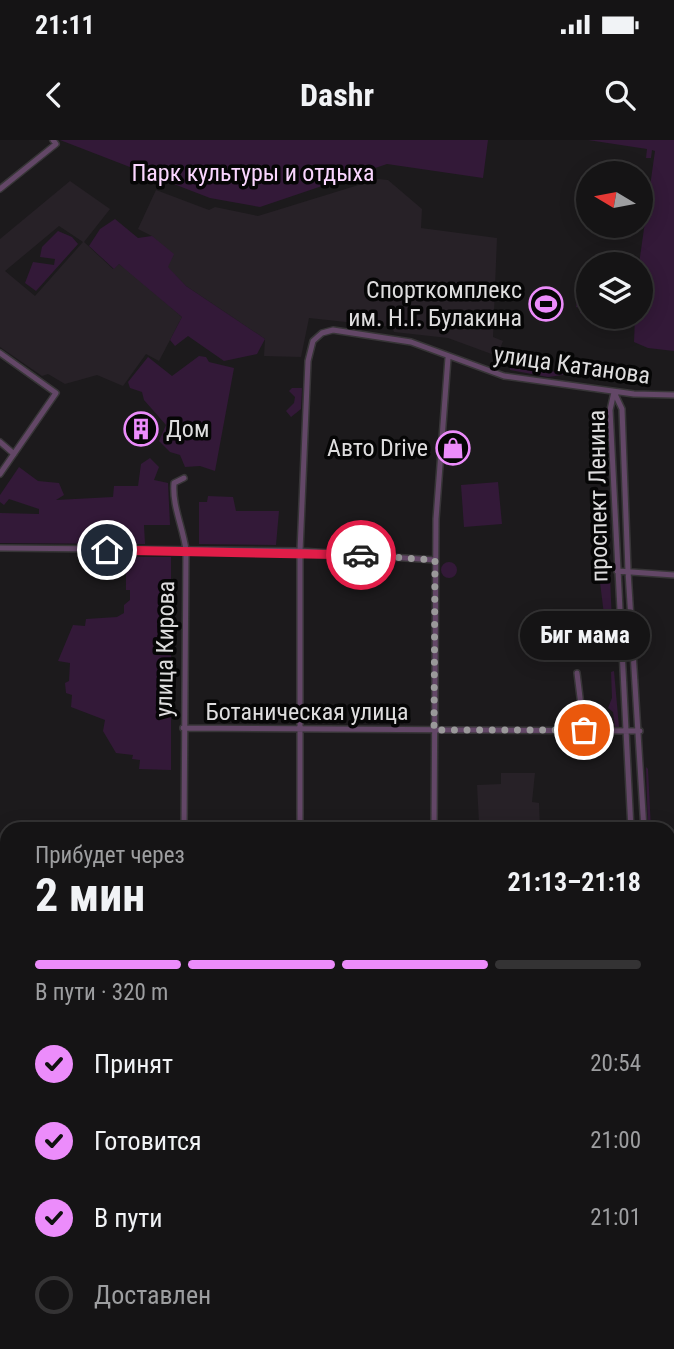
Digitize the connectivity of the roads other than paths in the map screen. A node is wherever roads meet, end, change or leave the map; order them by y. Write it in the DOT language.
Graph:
graph roads {
  1 [pos="55,142"];
  2 [pos="0,188"];
  3 [pos="0,353"];
  4 [pos="448,358"];
  5 [pos="614,392"];
  6 [pos="674,395"];
  7 [pos="0,442"];
  8 [pos="15,454"];
  9 [pos="0,474"];
  10 [pos="184,478"];
  11 [pos="0,548"];
  12 [pos="186,550"];
  13 [pos="300,551"];
  14 [pos="435,560"];
  15 [pos="628,570"];
  16 [pos="617,571"];
  17 [pos="674,575"];
  18 [pos="577,673"];
  19 [pos="184,728"];
  20 [pos="300,729"];
  21 [pos="434,730"];
  22 [pos="584,730"];
  23 [pos="626,731"];
  24 [pos="640,731"];
  25 [pos="184,822"];
  26 [pos="300,822"];
  27 [pos="434,822"];
  28 [pos="631,822"];
  29 [pos="645,822"];
  1 -- 2 [label="street"];
  3 -- 8 [label="street"];
  4 -- 5 [label="street, улица Катанова"];
  4 -- 13 [label="street, улица Катанова"];
  4 -- 14 [label="street"];
  5 -- 6 [label="street, улица Катанова"];
  5 -- 15 [label="street, проспект Ленина"];
  5 -- 16 [label="street, проспект Ленина"];
  7 -- 8 [label="street"];
  8 -- 9 [label="street"];
  10 -- 12 [label="street, улица Кирова"];
  11 -- 12 [label="street"];
  12 -- 13 [label="street"];
  12 -- 19 [label="street, улица Кирова"];
  13 -- 14 [label="street"];
  13 -- 20 [label="street"];
  14 -- 21 [label="street"];
  15 -- 16 [label="street"];
  15 -- 17 [label="street"];
  15 -- 24 [label="street, проспект Ленина"];
  16 -- 23 [label="street, проспект Ленина"];
  18 -- 22 [label="street"];
  19 -- 20 [label="street, Ботаническая улица"];
  19 -- 25 [label="street, улица Кирова"];
  20 -- 21 [label="street, Ботаническая улица"];
  20 -- 26 [label="street"];
  21 -- 22 [label="street, Ботаническая улица"];
  21 -- 27 [label="street"];
  22 -- 23 [label="street, Ботаническая улица"];
  23 -- 24 [label="street, Ботаническая улица"];
  23 -- 28 [label="street, проспект Ленина"];
  24 -- 29 [label="street, проспект Ленина"];
}
